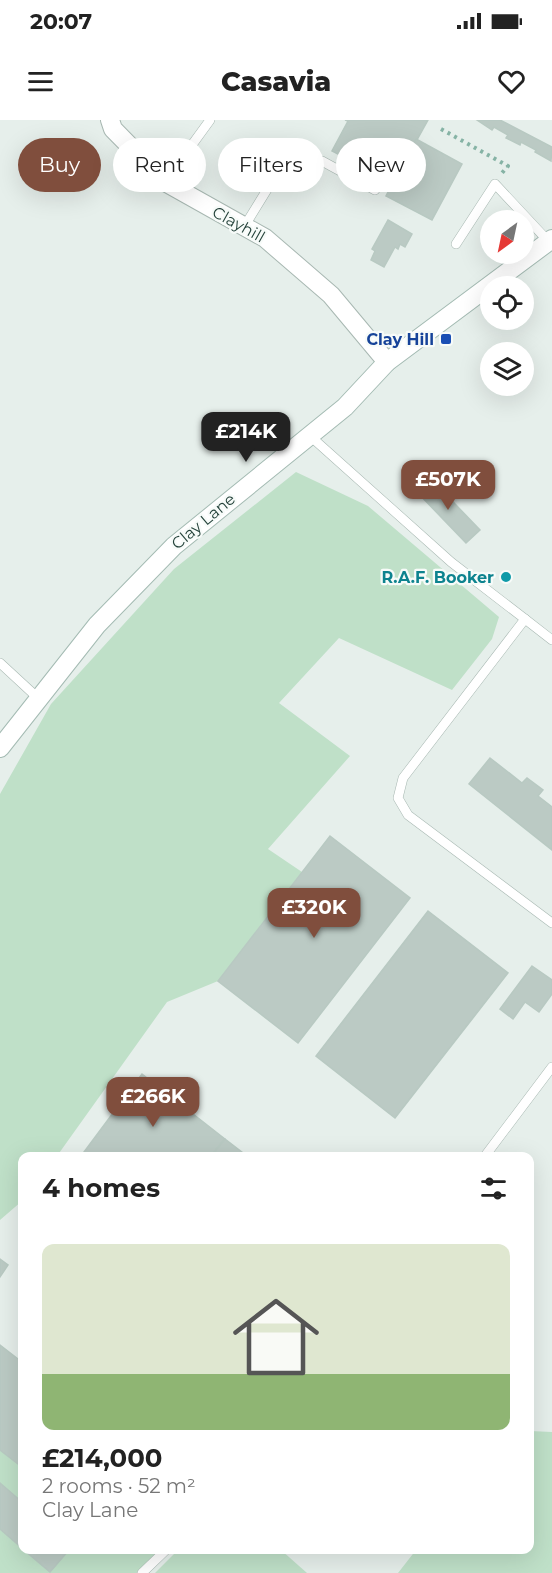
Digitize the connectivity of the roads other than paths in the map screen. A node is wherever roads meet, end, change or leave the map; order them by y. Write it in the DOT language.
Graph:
graph roads {
  1 [pos="110,120"];
  2 [pos="210,120"];
  3 [pos="122,138"];
  4 [pos="197,138"];
  5 [pos="336,169"];
  6 [pos="183,192"];
  7 [pos="244,227"];
  8 [pos="550,240"];
  9 [pos="456,244"];
  10 [pos="387,362"];
  11 [pos="309,435"];
  12 [pos="525,619"];
  13 [pos="552,640"];
  14 [pos="0,663"];
  15 [pos="39,699"];
  16 [pos="0,748"];
  17 [pos="550,917"];
  18 [pos="552,1067"];
  19 [pos="488,1152"];
  20 [pos="162,1554"];
  21 [pos="142,1573"];
  1 -- 3 [label="street, Clayhill"];
  2 -- 4 [label="lane"];
  5 -- 7 [label="lane"];
  6 -- 7 [label="street, Clayhill"];
  7 -- 10 [label="street, Clayhill"];
  8 -- 9 [label="lane"];
  8 -- 10 [label="street, Clay Lane"];
  10 -- 11 [label="street, Clay Lane"];
  11 -- 12 [label="lane"];
  11 -- 15 [label="street, Clay Lane"];
  12 -- 13 [label="lane"];
  12 -- 17 [label="lane"];
  14 -- 15 [label="lane"];
  15 -- 16 [label="street, Clay Lane"];
  18 -- 19 [label="lane"];
  20 -- 21 [label="lane"];
}
